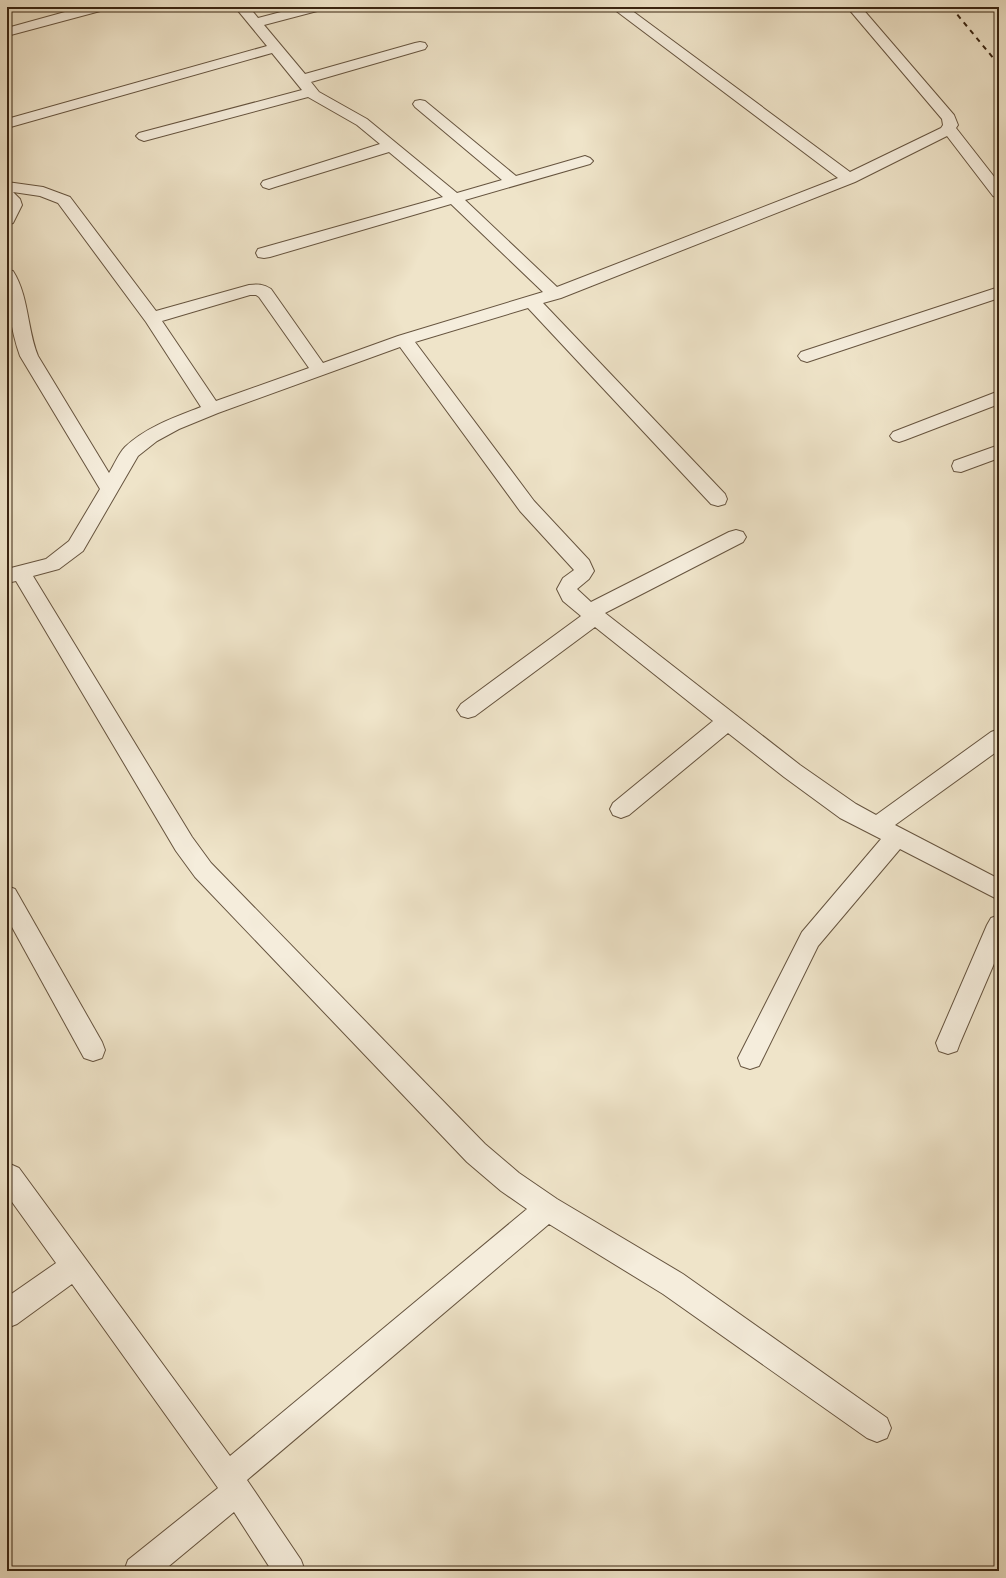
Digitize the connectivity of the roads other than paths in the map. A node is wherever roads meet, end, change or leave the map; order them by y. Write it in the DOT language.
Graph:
graph roads {
  1 [pos="99,7"];
  2 [pos="242,7"];
  3 [pos="316,7"];
  4 [pos="618,7"];
  5 [pos="854,7"];
  6 [pos="255,23"];
  7 [pos="7,32"];
  8 [pos="420,46"];
  9 [pos="276,48"];
  10 [pos="301,80"];
  11 [pos="311,92"];
  12 [pos="420,104"];
  13 [pos="7,124"];
  14 [pos="948,128"];
  15 [pos="144,136"];
  16 [pos="391,146"];
  17 [pos="586,161"];
  18 [pos="849,179"];
  19 [pos="513,181"];
  20 [pos="269,184"];
  21 [pos="7,187"];
  22 [pos="999,193"];
  23 [pos="7,195"];
  24 [pos="454,198"];
  25 [pos="7,220"];
  26 [pos="264,253"];
  27 [pos="7,275"];
  28 [pos="999,292"];
  29 [pos="555,294"];
  30 [pos="531,301"];
  31 [pos="152,318"];
  32 [pos="404,340"];
  33 [pos="807,356"];
  34 [pos="320,371"];
  35 [pos="999,397"];
  36 [pos="212,409"];
  37 [pos="900,436"];
  38 [pos="999,451"];
  39 [pos="961,466"];
  40 [pos="109,488"];
  41 [pos="718,499"];
  42 [pos="736,537"];
  43 [pos="14,575"];
  44 [pos="592,614"];
  45 [pos="468,710"];
  46 [pos="728,721"];
  47 [pos="999,738"];
  48 [pos="621,809"];
  49 [pos="887,831"];
  50 [pos="999,890"];
  51 [pos="7,896"];
  52 [pos="999,925"];
  53 [pos="948,1043"];
  54 [pos="93,1050"];
  55 [pos="750,1058"];
  56 [pos="10,1177"];
  57 [pos="548,1208"];
  58 [pos="74,1266"];
  59 [pos="7,1314"];
  60 [pos="877,1428"];
  61 [pos="232,1484"];
  62 [pos="139,1571"];
  63 [pos="290,1571"];
  1 -- 7 [label="street"];
  2 -- 6 [label="street"];
  3 -- 6 [label="street"];
  4 -- 18 [label="street"];
  5 -- 14 [label="street"];
  6 -- 9 [label="street"];
  8 -- 10 [label="street"];
  9 -- 10 [label="street"];
  9 -- 13 [label="street"];
  10 -- 11 [label="street"];
  11 -- 15 [label="street"];
  11 -- 16 [label="street"];
  12 -- 19 [label="street"];
  14 -- 18 [label="street"];
  14 -- 22 [label="street"];
  16 -- 20 [label="street"];
  16 -- 24 [label="street"];
  17 -- 19 [label="street"];
  18 -- 29 [label="street"];
  19 -- 24 [label="street"];
  21 -- 31 [label="street"];
  23 -- 25 [label="street"];
  24 -- 26 [label="street"];
  24 -- 29 [label="street"];
  27 -- 40 [label="street"];
  28 -- 33 [label="street"];
  29 -- 30 [label="street"];
  30 -- 32 [label="street"];
  30 -- 41 [label="street"];
  31 -- 34 [label="street"];
  31 -- 36 [label="street"];
  32 -- 34 [label="street"];
  32 -- 44 [label="street"];
  34 -- 36 [label="street"];
  35 -- 37 [label="street"];
  36 -- 40 [label="street"];
  38 -- 39 [label="street"];
  40 -- 43 [label="street"];
  42 -- 44 [label="street"];
  43 -- 57 [label="street"];
  44 -- 45 [label="street"];
  44 -- 46 [label="street"];
  46 -- 48 [label="street"];
  46 -- 49 [label="street"];
  47 -- 49 [label="street"];
  49 -- 50 [label="street"];
  49 -- 55 [label="street"];
  51 -- 54 [label="street"];
  52 -- 53 [label="street"];
  56 -- 58 [label="street"];
  57 -- 60 [label="street"];
  57 -- 61 [label="street"];
  58 -- 59 [label="street"];
  58 -- 61 [label="street"];
  61 -- 62 [label="street"];
  61 -- 63 [label="street"];
}
